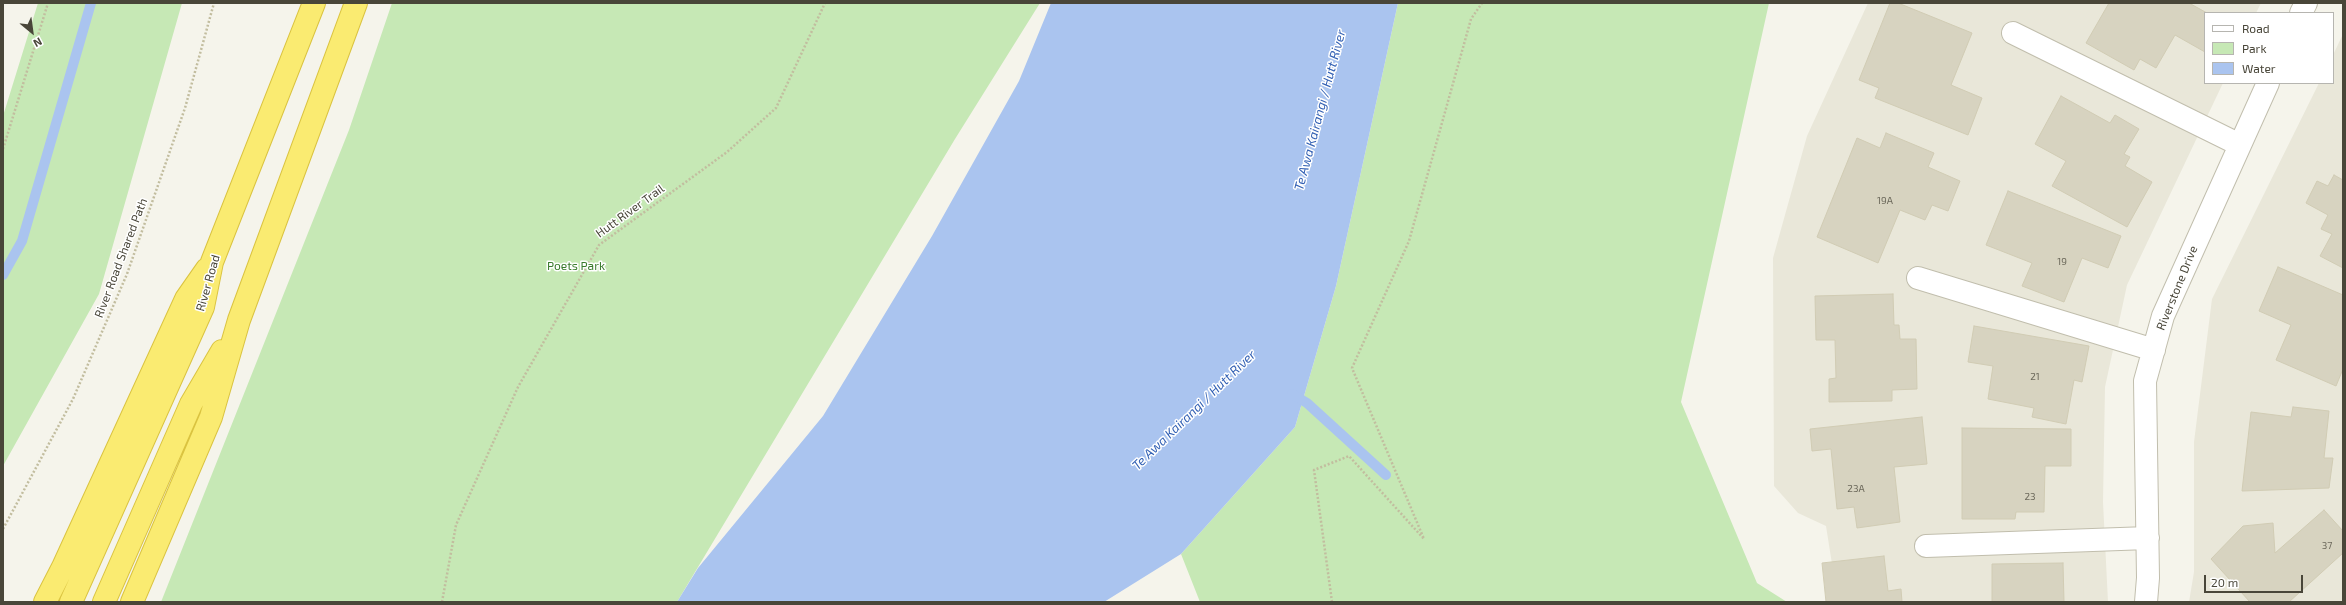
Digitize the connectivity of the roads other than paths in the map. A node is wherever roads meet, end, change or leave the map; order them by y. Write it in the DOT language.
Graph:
graph roads {
  1 [pos="314,3"];
  2 [pos="356,3"];
  3 [pos="2306,3"];
  4 [pos="2302,12"];
  5 [pos="2012,33"];
  6 [pos="2268,84"];
  7 [pos="2240,145"];
  8 [pos="212,262"];
  9 [pos="1918,278"];
  10 [pos="239,320"];
  11 [pos="2154,350"];
  12 [pos="2148,538"];
  13 [pos="1926,546"];
  14 [pos="46,602"];
  15 [pos="71,602"];
  16 [pos="104,602"];
  17 [pos="132,602"];
  18 [pos="2146,602"];
  1 -- 8 [label="highway, River Road"];
  2 -- 10 [label="highway"];
  3 -- 4 [label="street"];
  5 -- 7 [label="street"];
  6 -- 7 [label="street, Riverstone Drive"];
  7 -- 11 [label="street, Riverstone Drive"];
  8 -- 14 [label="highway"];
  8 -- 15 [label="highway, River Road"];
  9 -- 11 [label="street"];
  10 -- 16 [label="highway"];
  10 -- 17 [label="highway"];
  11 -- 12 [label="street, Riverstone Drive"];
  12 -- 13 [label="street"];
  12 -- 18 [label="street, Riverstone Drive"];
}
